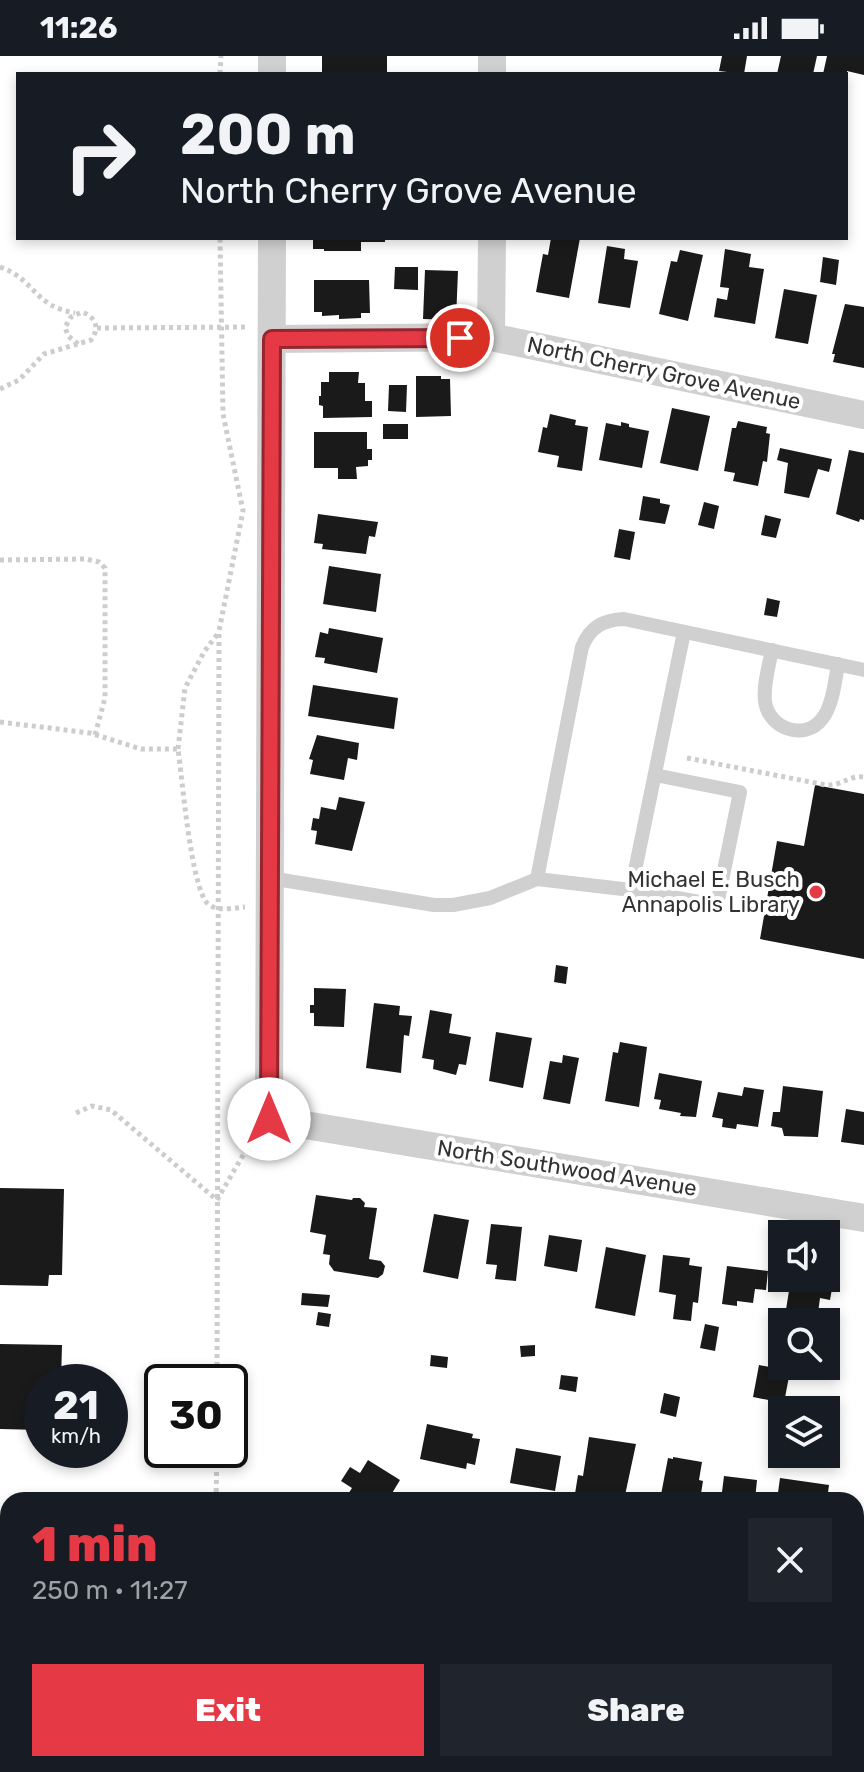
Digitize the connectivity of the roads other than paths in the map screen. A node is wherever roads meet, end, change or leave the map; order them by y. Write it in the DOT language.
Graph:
graph roads {
  1 [pos="272,240"];
  2 [pos="492,240"];
  3 [pos="491,337"];
  4 [pos="272,339"];
  5 [pos="864,415"];
  6 [pos="684,632"];
  7 [pos="772,650"];
  8 [pos="838,664"];
  9 [pos="864,670"];
  10 [pos="655,775"];
  11 [pos="270,878"];
  12 [pos="537,879"];
  13 [pos="631,890"];
  14 [pos="864,1218"];
  1 -- 4 [label="street"];
  2 -- 3 [label="street"];
  3 -- 4 [label="street, North Cherry Grove Avenue"];
  3 -- 5 [label="street, North Cherry Grove Avenue"];
  4 -- 11 [label="street"];
  6 -- 7 [label="lane"];
  6 -- 10 [label="lane"];
  6 -- 12 [label="lane"];
  7 -- 8 [label="lane"];
  7 -- 8 [label="lane"];
  8 -- 9 [label="lane"];
  10 -- 13 [label="lane"];
  10 -- 13 [label="lane"];
  11 -- 12 [label="lane"];
  11 -- 14 [label="street, North Southwood Avenue"];
  12 -- 13 [label="lane"];
}
